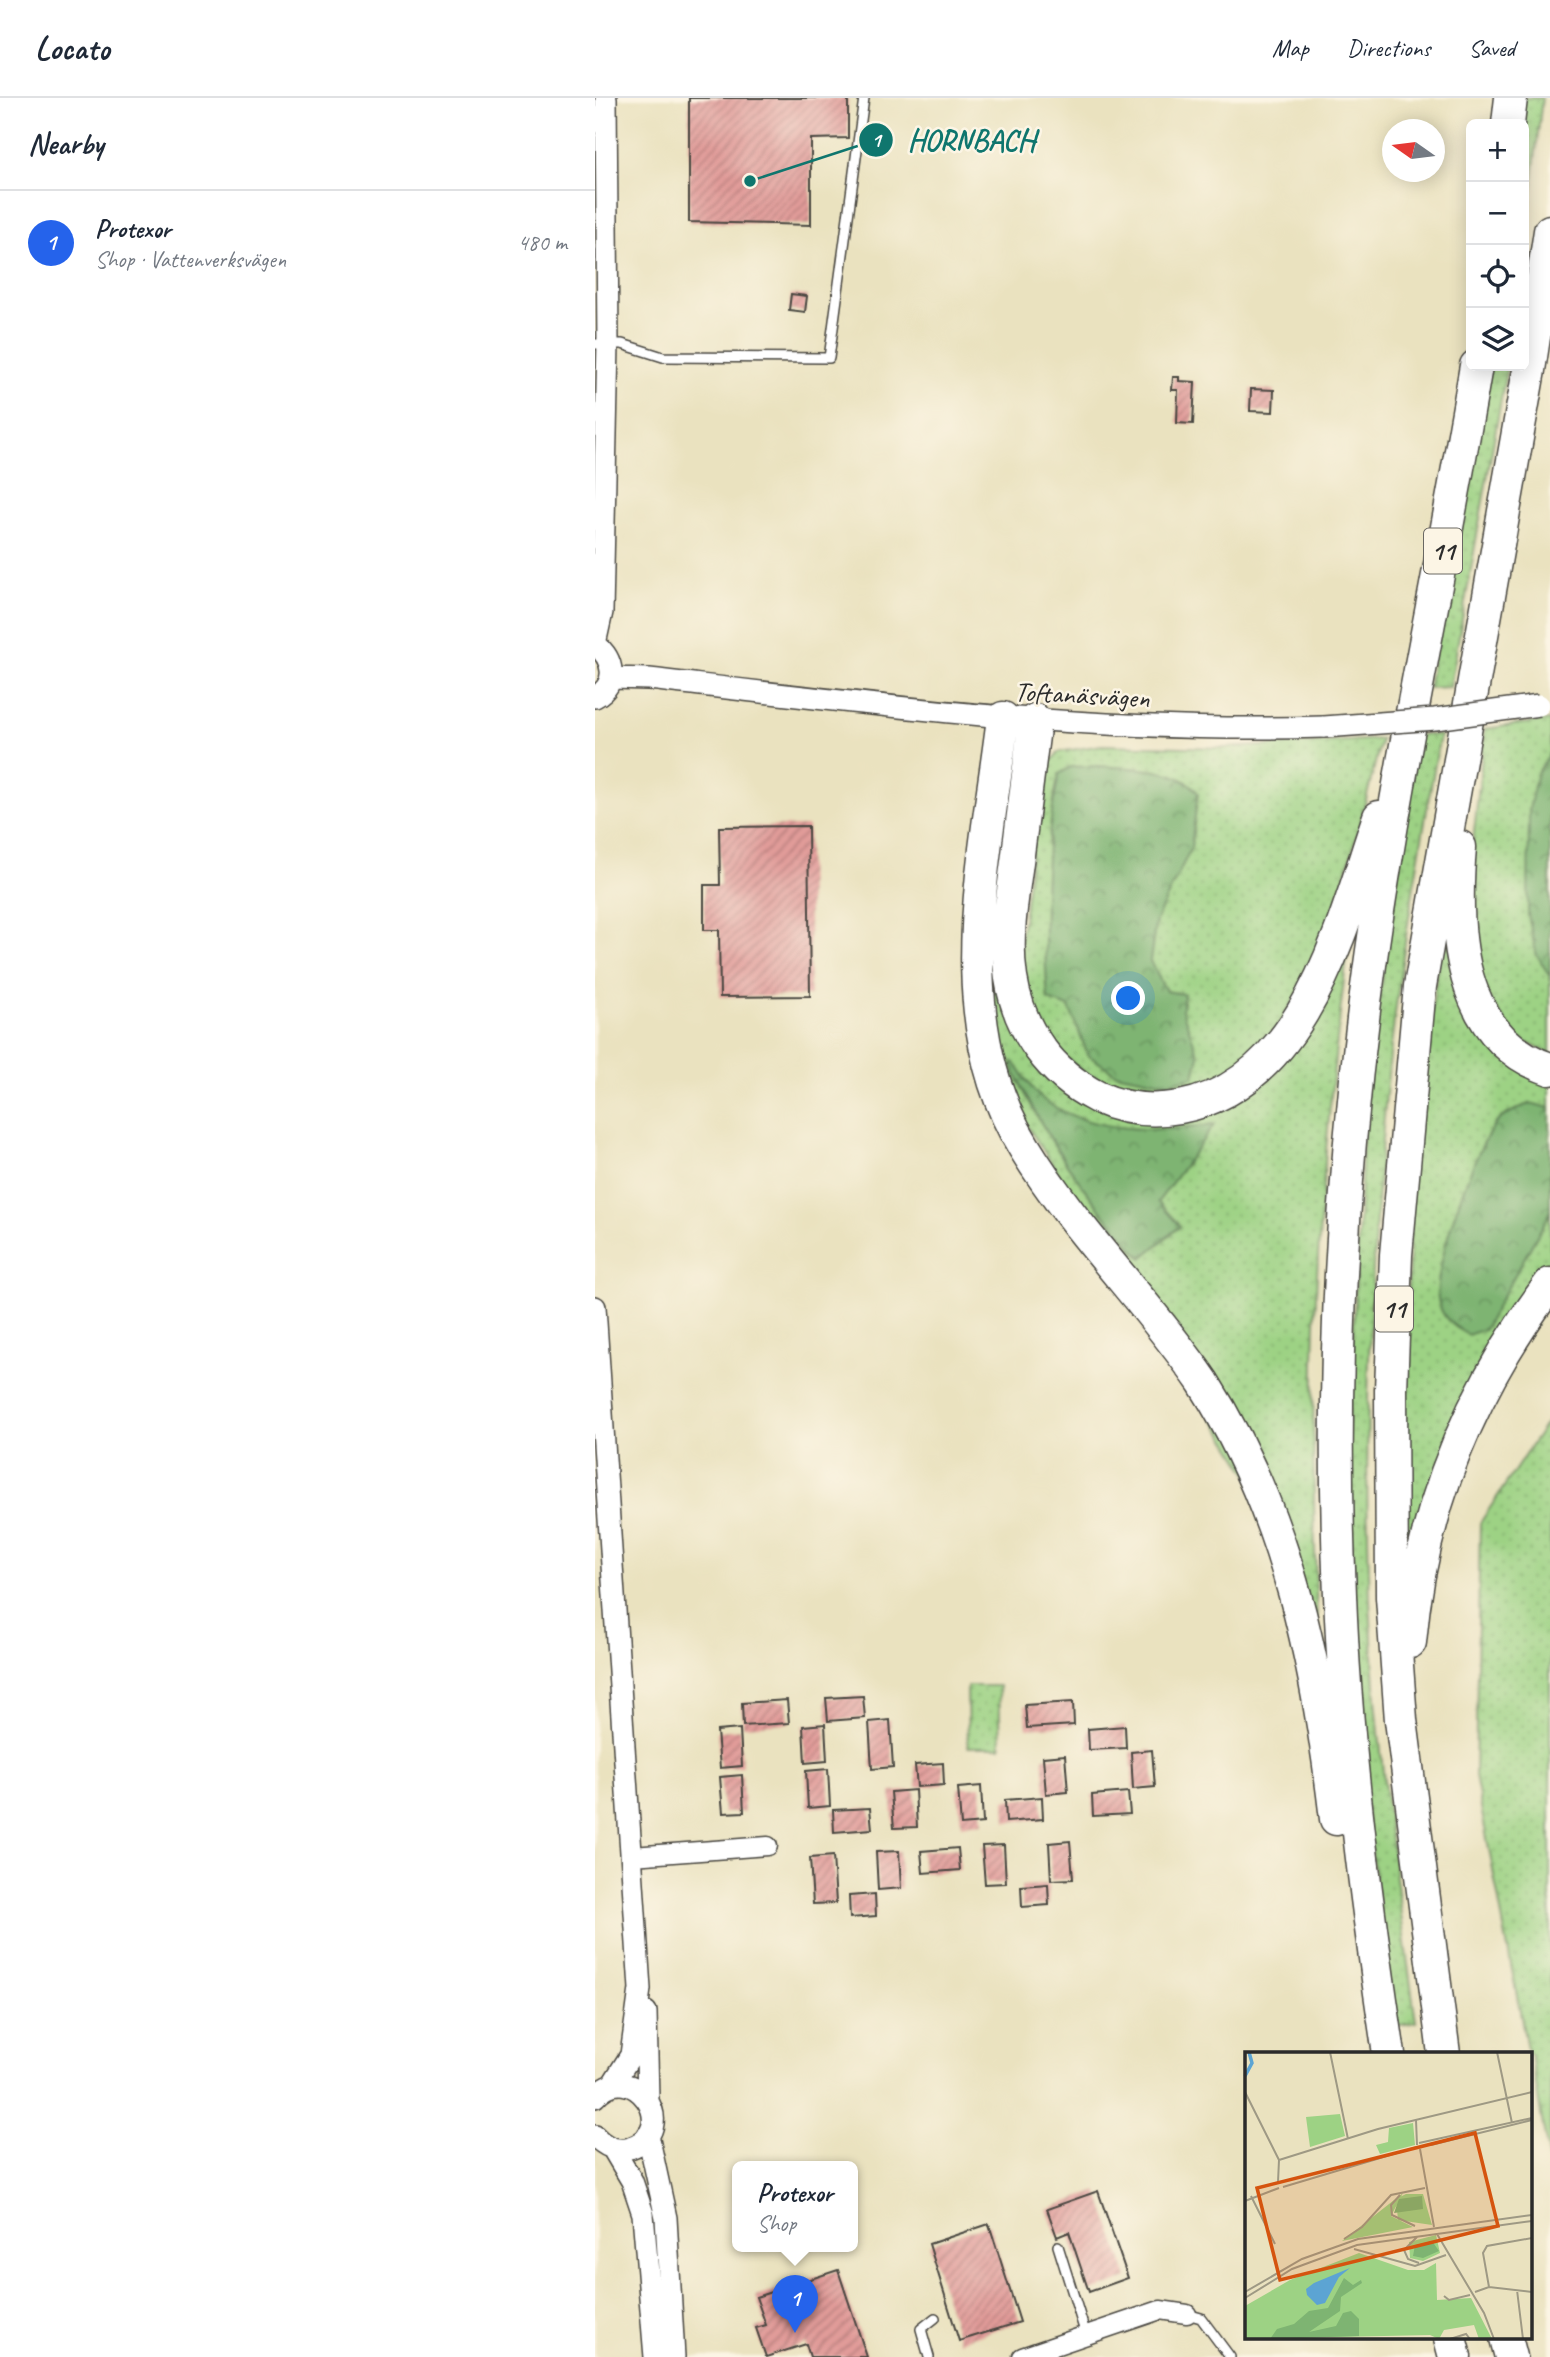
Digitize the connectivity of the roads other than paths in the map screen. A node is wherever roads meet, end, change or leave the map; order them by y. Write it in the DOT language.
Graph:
graph roads {
  1 [pos="606,98"];
  2 [pos="864,98"];
  3 [pos="1511,98"];
  4 [pos="1509,119"];
  5 [pos="1550,231"];
  6 [pos="601,344"];
  7 [pos="1475,371"];
  8 [pos="1494,569"];
  9 [pos="595,644"];
  10 [pos="611,678"];
  11 [pos="595,697"];
  12 [pos="1544,704"];
  13 [pos="1003,718"];
  14 [pos="1035,720"];
  15 [pos="1407,736"];
  16 [pos="1550,1069"];
  17 [pos="1550,1284"];
  18 [pos="595,1307"];
  19 [pos="768,1846"];
  20 [pos="1415,1846"];
  21 [pos="632,1856"];
  22 [pos="640,1989"];
  23 [pos="1373,2052"];
  24 [pos="1388,2052"];
  25 [pos="1444,2052"];
  26 [pos="599,2093"];
  27 [pos="648,2099"];
  28 [pos="648,2135"];
  29 [pos="595,2136"];
  30 [pos="613,2148"];
  31 [pos="1058,2246"];
  32 [pos="1187,2314"];
  33 [pos="935,2318"];
  34 [pos="1086,2335"];
  35 [pos="1451,2340"];
  36 [pos="1507,2340"];
  37 [pos="655,2357"];
  38 [pos="674,2357"];
  39 [pos="929,2357"];
  40 [pos="1022,2357"];
  41 [pos="1230,2357"];
  42 [pos="1455,2357"];
  43 [pos="1511,2357"];
  1 -- 6 [label="street"];
  2 -- 6 [label="lane"];
  3 -- 4 [label="highway"];
  5 -- 8 [label="highway, 11"];
  6 -- 9 [label="street"];
  7 -- 15 [label="highway, 11"];
  8 -- 16 [label="highway"];
  8 -- 20 [label="highway, 11"];
  9 -- 10 [label="street"];
  10 -- 11 [label="street"];
  10 -- 13 [label="street, Toftanäsvägen"];
  12 -- 14 [label="street, Toftanäsvägen, bridge"];
  13 -- 14 [label="street, Toftanäsvägen"];
  13 -- 23 [label="highway"];
  14 -- 15 [label="highway"];
  15 -- 24 [label="highway, 11"];
  17 -- 20 [label="highway"];
  18 -- 21 [label="street"];
  19 -- 21 [label="street"];
  20 -- 25 [label="highway, 11"];
  21 -- 22 [label="street"];
  22 -- 26 [label="street"];
  22 -- 27 [label="street"];
  26 -- 27 [label="street"];
  27 -- 28 [label="street"];
  28 -- 30 [label="street"];
  28 -- 38 [label="street"];
  29 -- 30 [label="street"];
  30 -- 37 [label="street"];
  31 -- 34 [label="lane"];
  32 -- 34 [label="street"];
  32 -- 41 [label="lane"];
  33 -- 39 [label="lane"];
  34 -- 40 [label="street"];
  35 -- 42 [label="highway"];
  36 -- 43 [label="highway"];
}
